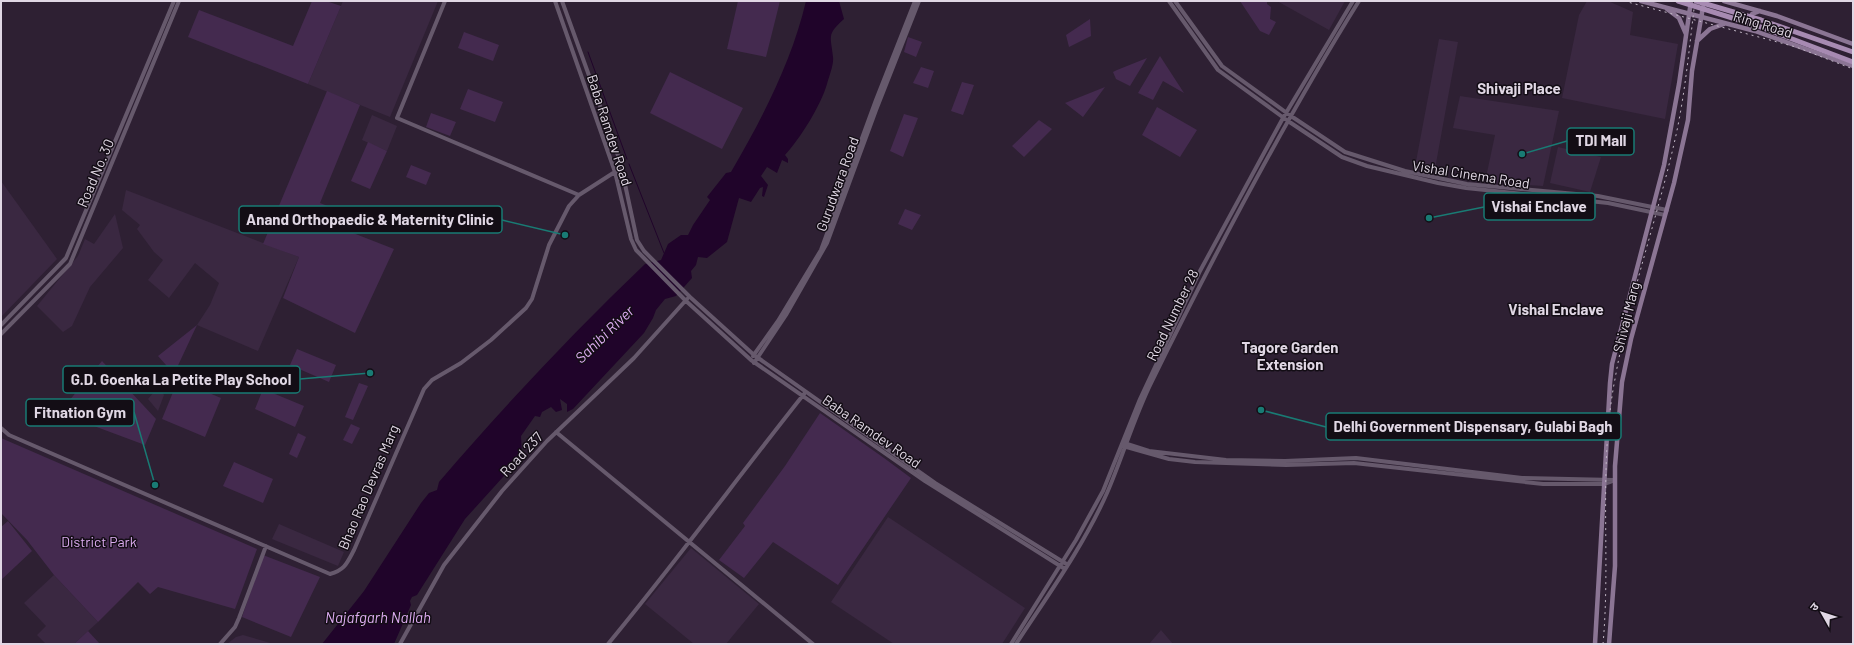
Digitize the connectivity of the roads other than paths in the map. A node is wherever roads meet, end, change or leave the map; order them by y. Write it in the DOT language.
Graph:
graph roads {
  1 [pos="174,1"];
  2 [pos="179,1"];
  3 [pos="445,1"];
  4 [pos="555,1"];
  5 [pos="562,1"];
  6 [pos="915,1"];
  7 [pos="919,1"];
  8 [pos="1169,1"];
  9 [pos="1175,1"];
  10 [pos="1353,1"];
  11 [pos="1359,1"];
  12 [pos="1641,1"];
  13 [pos="1678,1"];
  14 [pos="1691,1"];
  15 [pos="1696,1"];
  16 [pos="1703,1"];
  17 [pos="1724,1"];
  18 [pos="1733,3"];
  19 [pos="1661,6"];
  20 [pos="1761,11"];
  21 [pos="1690,14"];
  22 [pos="1701,17"];
  23 [pos="1726,24"];
  24 [pos="1755,31"];
  25 [pos="1686,36"];
  26 [pos="1697,41"];
  27 [pos="1853,44"];
  28 [pos="1853,52"];
  29 [pos="1853,66"];
  30 [pos="1286,113"];
  31 [pos="1291,116"];
  32 [pos="1283,118"];
  33 [pos="1288,121"];
  34 [pos="621,168"];
  35 [pos="615,172"];
  36 [pos="1438,180"];
  37 [pos="1466,186"];
  38 [pos="579,194"];
  39 [pos="1585,194"];
  40 [pos="1584,200"];
  41 [pos="1652,211"];
  42 [pos="1666,212"];
  43 [pos="649,260"];
  44 [pos="682,292"];
  45 [pos="690,297"];
  46 [pos="686,301"];
  47 [pos="1,325"];
  48 [pos="1,334"];
  49 [pos="756,356"];
  50 [pos="752,361"];
  51 [pos="806,392"];
  52 [pos="802,396"];
  53 [pos="1,428"];
  54 [pos="556,432"];
  55 [pos="1123,444"];
  56 [pos="894,453"];
  57 [pos="890,457"];
  58 [pos="1615,480"];
  59 [pos="1604,481"];
  60 [pos="687,542"];
  61 [pos="266,546"];
  62 [pos="1064,565"];
  63 [pos="220,644"];
  64 [pos="400,644"];
  65 [pos="608,644"];
  66 [pos="813,644"];
  67 [pos="1011,644"];
  68 [pos="1016,644"];
  69 [pos="1595,644"];
  70 [pos="1609,644"];
  1 -- 47 [label="street, Road No. 30"];
  2 -- 48 [label="street, Road No. 30"];
  3 -- 38 [label="street"];
  4 -- 35 [label="street, Baba Ramdev Road"];
  5 -- 34 [label="street"];
  6 -- 49 [label="street, Gurudwara Road"];
  7 -- 49 [label="street, Gurudwara Road"];
  8 -- 32 [label="street, Vishal Cinema Road"];
  9 -- 30 [label="street, Vishal Cinema Road"];
  10 -- 30 [label="street, Road Number 28"];
  11 -- 31 [label="street, Road Number 28"];
  12 -- 19 [label="main road, Ring Road"];
  13 -- 29 [label="main road, bridge"];
  14 -- 21 [label="main road, Shivaji Marg"];
  15 -- 28 [label="main road, bridge"];
  16 -- 22 [label="main road, Shivaji Marg"];
  17 -- 18 [label="main road, Ring Road"];
  18 -- 20 [label="main road, Ring Road"];
  19 -- 21 [label="main road, Ring Road"];
  19 -- 25 [label="main road"];
  20 -- 24 [label="main road"];
  20 -- 27 [label="main road, Ring Road"];
  21 -- 22 [label="main road, Ring Road"];
  21 -- 25 [label="main road, Shivaji Marg"];
  22 -- 23 [label="main road, Ring Road"];
  22 -- 26 [label="main road, Shivaji Marg"];
  23 -- 24 [label="main road, Ring Road"];
  23 -- 26 [label="main road"];
  24 -- 29 [label="main road, Ring Road"];
  25 -- 41 [label="main road, Shivaji Marg"];
  26 -- 42 [label="main road, Shivaji Marg"];
  30 -- 31 [label="street, Vishal Cinema Road"];
  30 -- 32 [label="street, Road Number 28"];
  31 -- 33 [label="street, Road Number 28"];
  31 -- 36 [label="street, Vishal Cinema Road"];
  32 -- 33 [label="street, Vishal Cinema Road"];
  32 -- 55 [label="street, Road Number 28"];
  33 -- 36 [label="street, Vishal Cinema Road"];
  33 -- 55 [label="street, Road Number 28"];
  34 -- 35 [label="street, Bhao Rao Devras Marg"];
  34 -- 43 [label="street"];
  35 -- 38 [label="street, Bhao Rao Devras Marg"];
  35 -- 43 [label="street, Baba Ramdev Road"];
  36 -- 37 [label="street, Vishal Cinema Road"];
  37 -- 39 [label="street, Vishal Cinema Road"];
  37 -- 40 [label="street, Vishal Cinema Road"];
  38 -- 61 [label="street, Bhao Rao Devras Marg"];
  39 -- 40 [label="street"];
  39 -- 41 [label="street, Vishal Cinema Road"];
  40 -- 41 [label="street, Vishal Cinema Road"];
  41 -- 42 [label="street, Vishal Cinema Road"];
  41 -- 59 [label="main road, Shivaji Marg"];
  42 -- 58 [label="main road, Shivaji Marg"];
  43 -- 44 [label="street"];
  44 -- 45 [label="street"];
  44 -- 46 [label="street, Baba Ramdev Road"];
  45 -- 46 [label="street, Road 237"];
  45 -- 49 [label="street"];
  46 -- 50 [label="street, Baba Ramdev Road"];
  46 -- 54 [label="street, Road 237"];
  49 -- 50 [label="street, Gurudwara Road"];
  49 -- 51 [label="street"];
  50 -- 52 [label="street, Baba Ramdev Road"];
  51 -- 52 [label="street"];
  51 -- 56 [label="street"];
  52 -- 57 [label="street, Baba Ramdev Road"];
  52 -- 60 [label="street"];
  53 -- 61 [label="street, Bhao Rao Devras Marg"];
  54 -- 60 [label="street"];
  54 -- 64 [label="street, Road 237"];
  55 -- 59 [label="street"];
  55 -- 62 [label="street, Road Number 28"];
  56 -- 57 [label="street"];
  56 -- 62 [label="street"];
  57 -- 62 [label="street, Baba Ramdev Road"];
  58 -- 59 [label="street"];
  58 -- 70 [label="main road, Shivaji Marg"];
  59 -- 69 [label="main road, Shivaji Marg"];
  60 -- 65 [label="street"];
  60 -- 66 [label="street"];
  61 -- 63 [label="street"];
  62 -- 67 [label="street, Road Number 28"];
  62 -- 68 [label="street, Road Number 28"];
}
